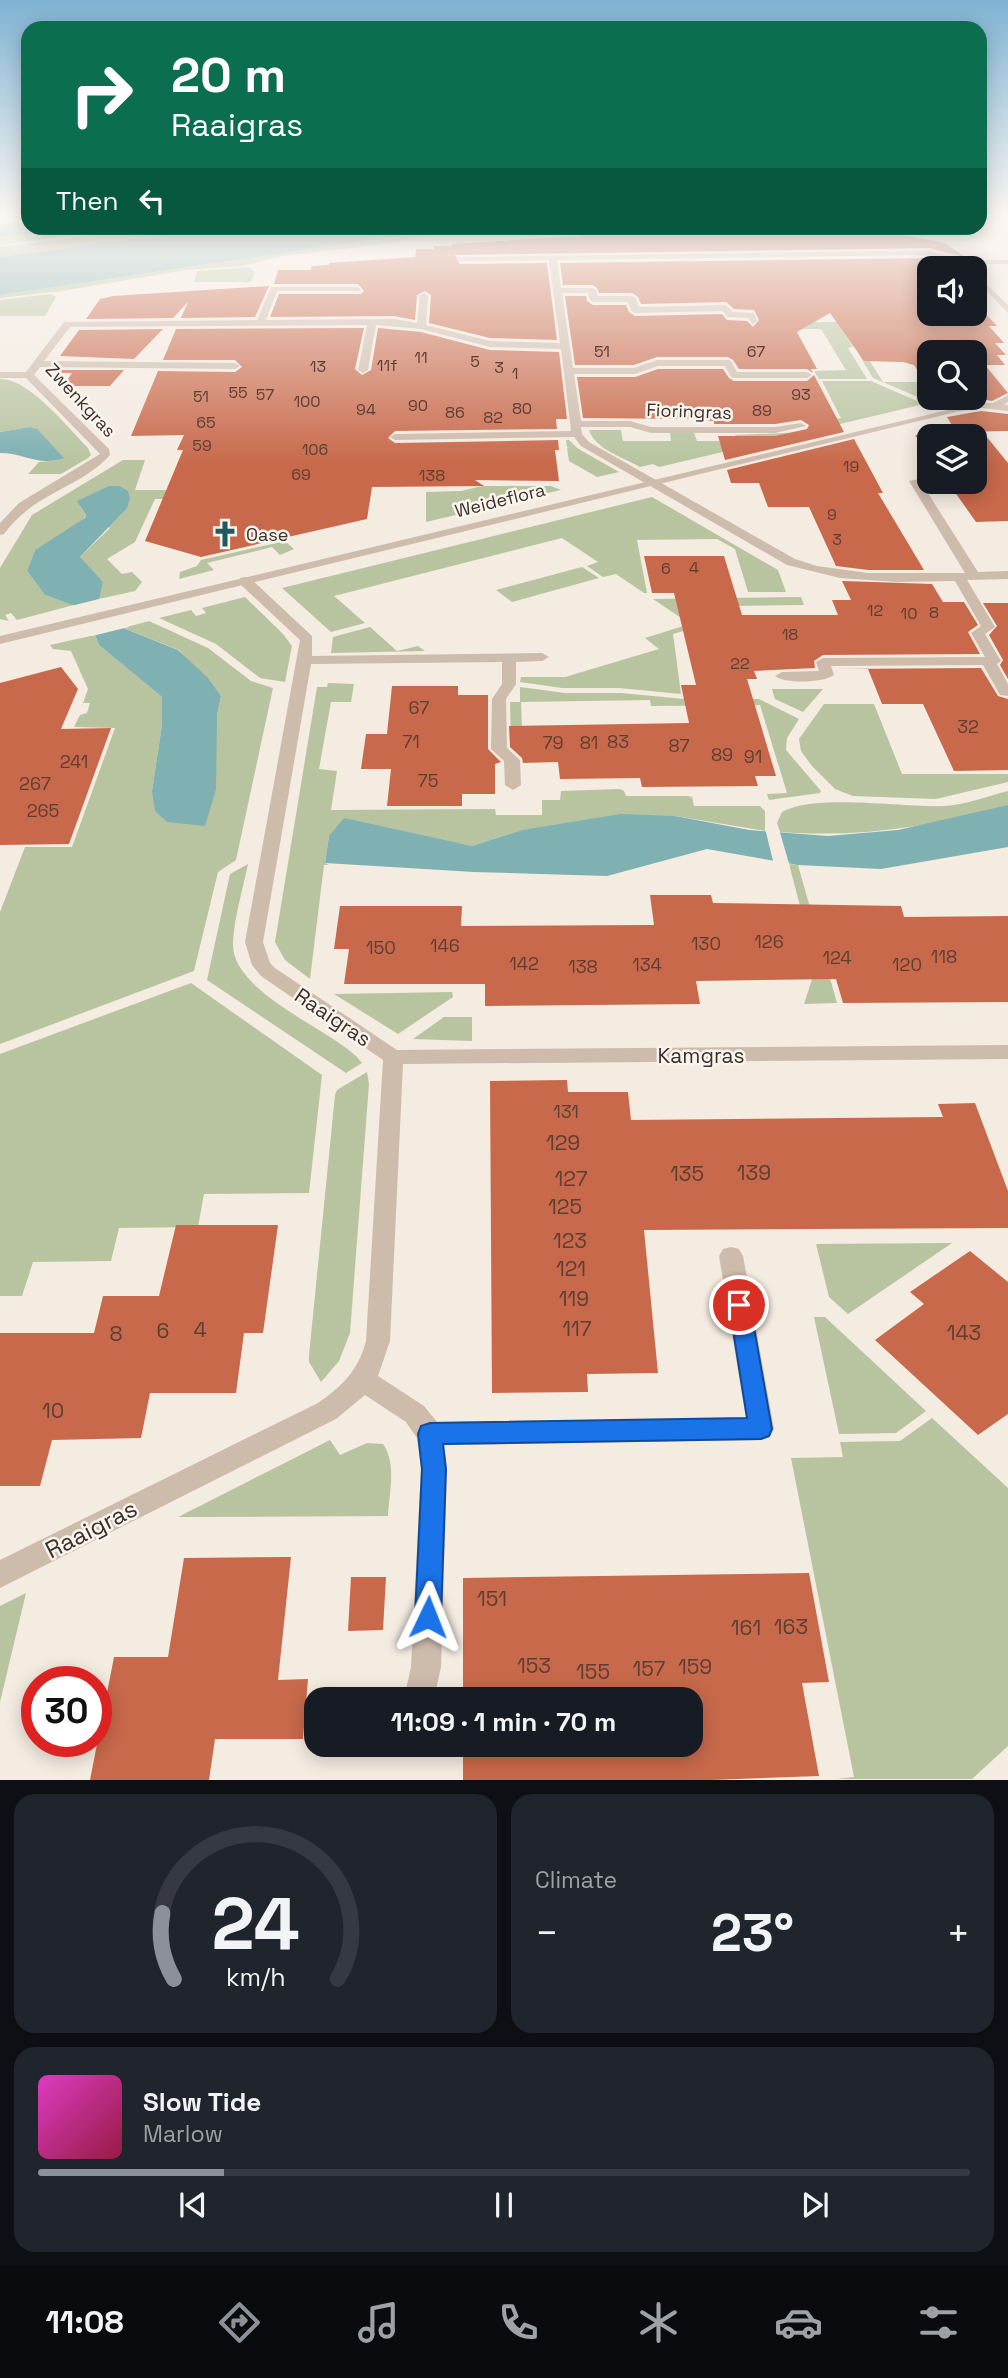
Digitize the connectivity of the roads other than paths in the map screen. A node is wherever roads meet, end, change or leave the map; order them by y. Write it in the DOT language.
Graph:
graph roads {
  1 [pos="270,298"];
  2 [pos="424,298"];
  3 [pos="558,298"];
  4 [pos="593,298"];
  5 [pos="754,321"];
  6 [pos="372,322"];
  7 [pos="260,323"];
  8 [pos="421,326"];
  9 [pos="564,346"];
  10 [pos="37,364"];
  11 [pos="235,366"];
  12 [pos="363,370"];
  13 [pos="568,371"];
  14 [pos="807,374"];
  15 [pos="0,375"];
  16 [pos="29,375"];
  17 [pos="1008,398"];
  18 [pos="995,406"];
  19 [pos="1008,408"];
  20 [pos="801,426"];
  21 [pos="577,429"];
  22 [pos="395,438"];
  23 [pos="915,481"];
  24 [pos="652,482"];
  25 [pos="0,531"];
  26 [pos="965,575"];
  27 [pos="1008,575"];
  28 [pos="245,581"];
  29 [pos="0,640"];
  30 [pos="542,657"];
  31 [pos="509,659"];
  32 [pos="305,660"];
  33 [pos="988,662"];
  34 [pos="782,676"];
  35 [pos="1008,692"];
  36 [pos="513,785"];
  37 [pos="1008,1052"];
  38 [pos="393,1057"];
  39 [pos="731,1255"];
  40 [pos="364,1381"];
  41 [pos="430,1434"];
  42 [pos="0,1574"];
  43 [pos="422,1687"];
  1 -- 7 [label="street"];
  2 -- 8 [label="street"];
  3 -- 9 [label="street"];
  4 -- 5 [label="street"];
  6 -- 7 [label="street, Zwenkgras"];
  6 -- 8 [label="street, Zwenkgras"];
  6 -- 12 [label="street"];
  7 -- 10 [label="street, Zwenkgras"];
  8 -- 9 [label="street, Zwenkgras"];
  9 -- 13 [label="street"];
  10 -- 11 [label="street, Zwenkgras"];
  10 -- 16 [label="street, Zwenkgras"];
  13 -- 14 [label="street, Fioringras"];
  13 -- 21 [label="street"];
  15 -- 16 [label="street"];
  16 -- 25 [label="street, Zwenkgras"];
  17 -- 18 [label="street, Weideflora"];
  18 -- 19 [label="street"];
  18 -- 24 [label="street, Weideflora"];
  20 -- 21 [label="street, Fioringras"];
  21 -- 22 [label="street, Fioringras"];
  21 -- 24 [label="street"];
  23 -- 26 [label="street"];
  24 -- 26 [label="street"];
  24 -- 28 [label="street, Weideflora"];
  26 -- 27 [label="street"];
  26 -- 33 [label="street"];
  28 -- 29 [label="street, Weideflora"];
  28 -- 32 [label="street, Raaigras"];
  30 -- 31 [label="street"];
  31 -- 32 [label="street"];
  31 -- 36 [label="street"];
  32 -- 38 [label="street, Raaigras"];
  33 -- 34 [label="street"];
  33 -- 35 [label="street"];
  37 -- 38 [label="street, Kamgras"];
  38 -- 40 [label="street, Raaigras"];
  39 -- 41 [label="street"];
  40 -- 41 [label="street"];
  40 -- 42 [label="street, Raaigras"];
  41 -- 43 [label="street"];
}
